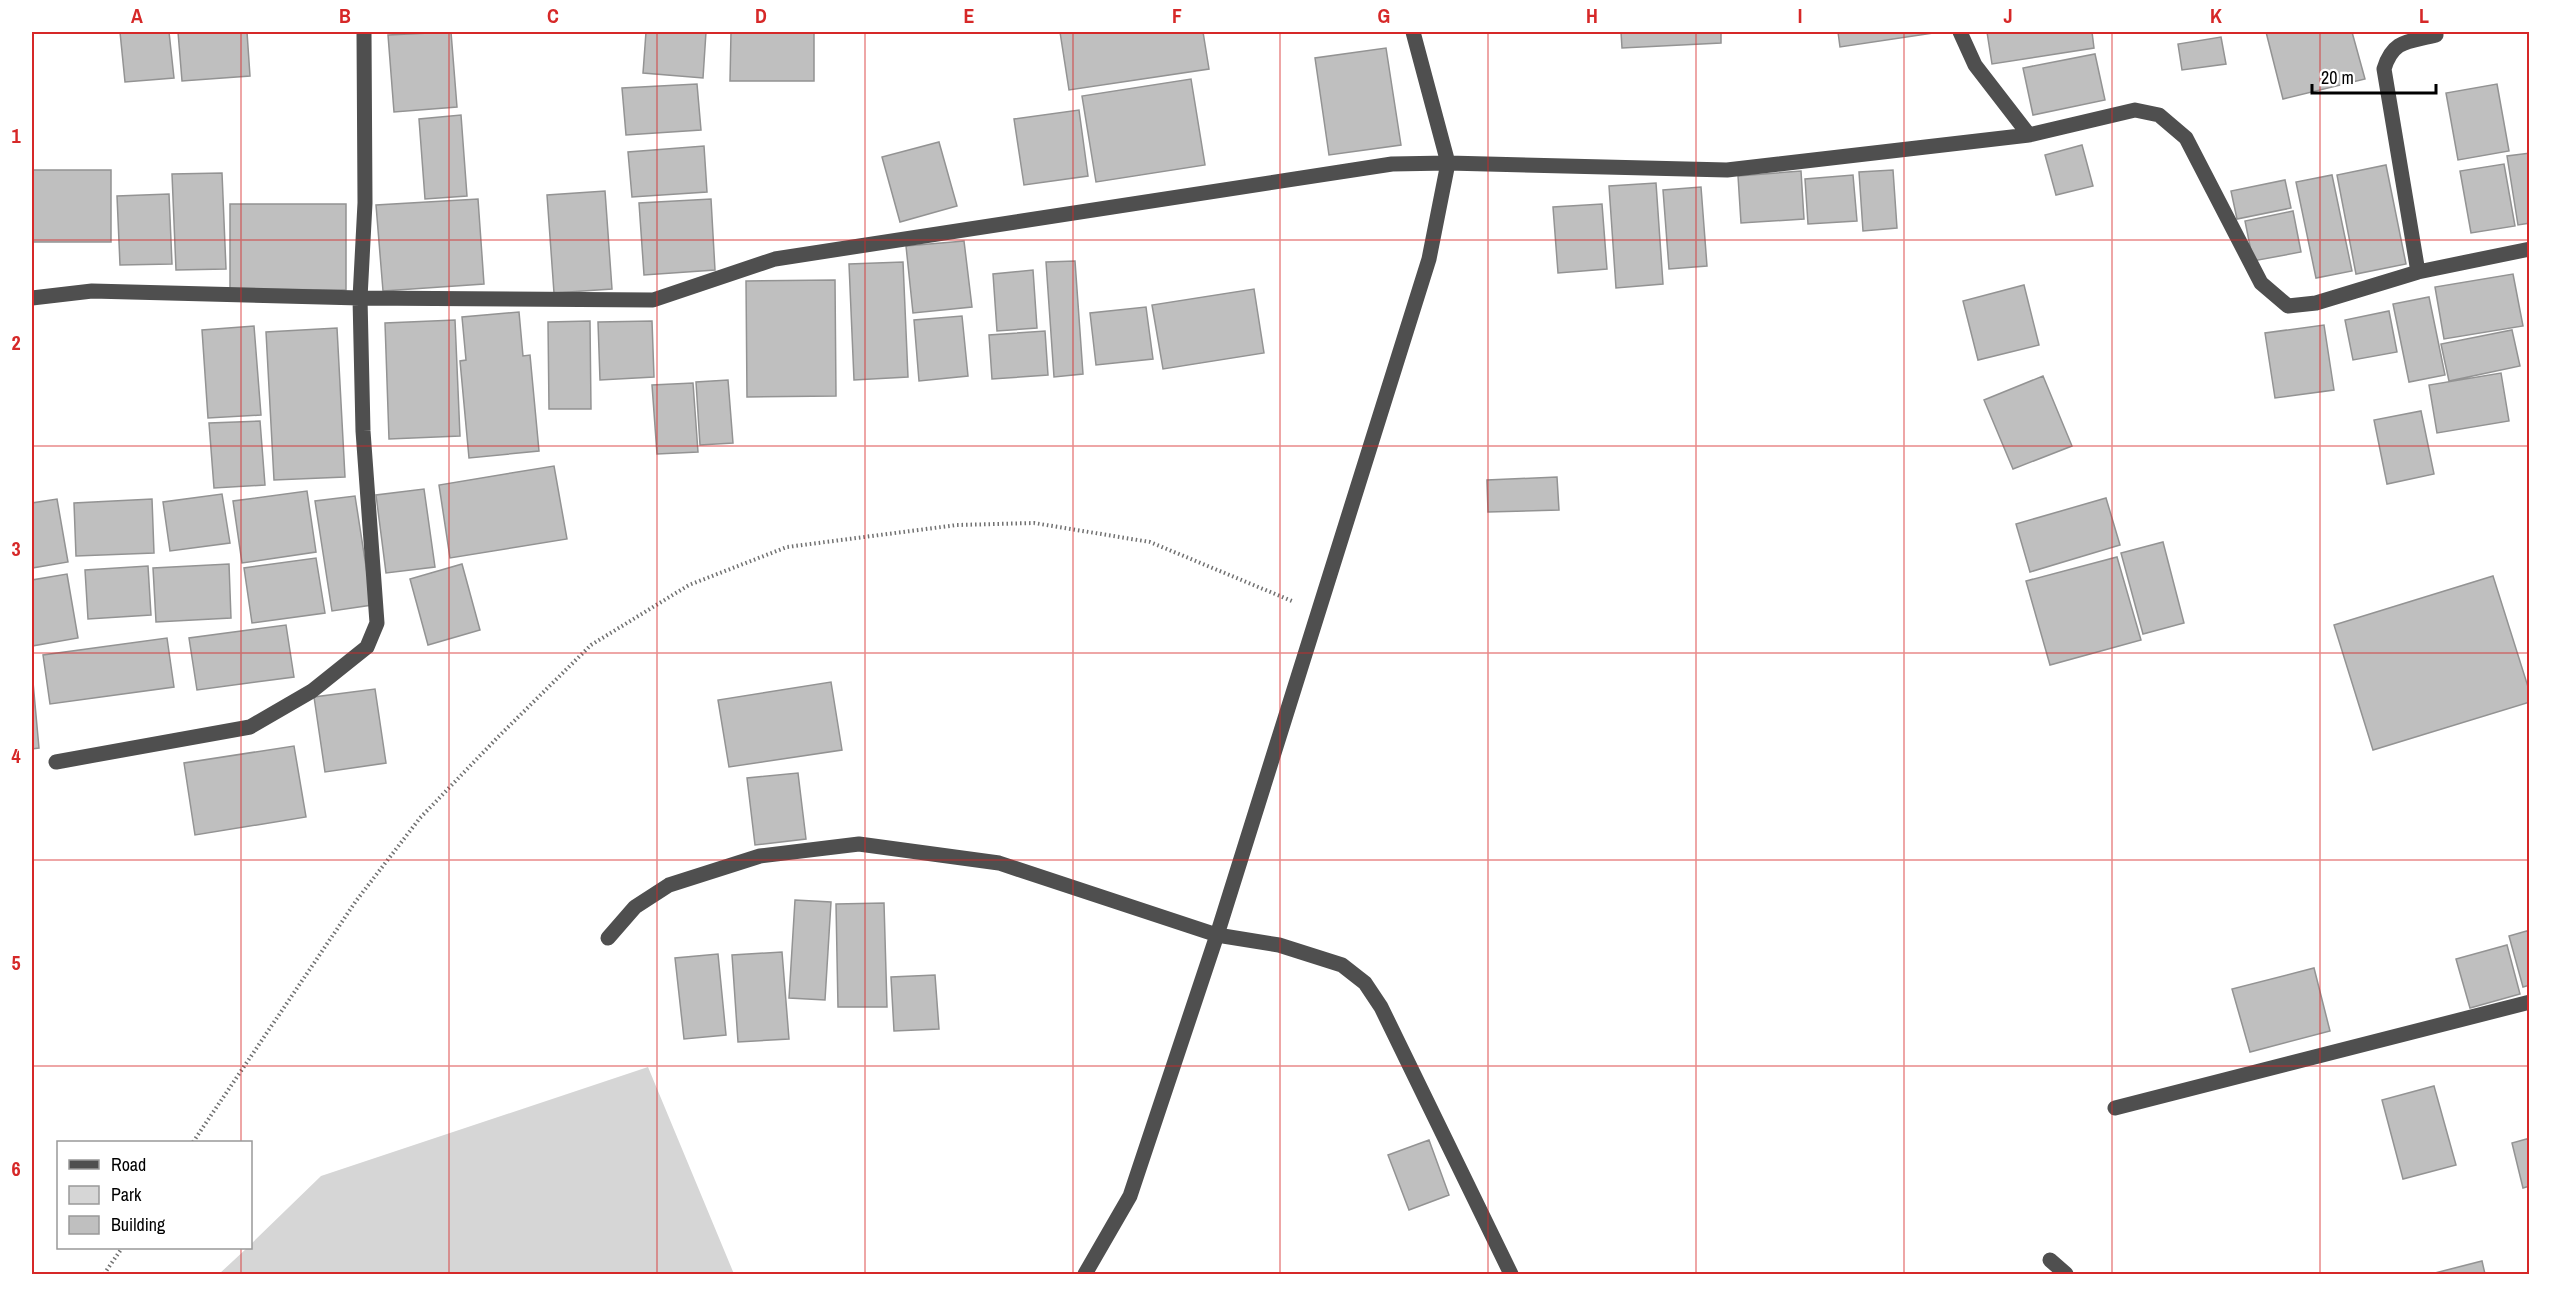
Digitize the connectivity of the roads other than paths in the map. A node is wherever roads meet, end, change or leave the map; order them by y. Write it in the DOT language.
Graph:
graph roads {
  1 [pos="364,32"];
  2 [pos="1413,32"];
  3 [pos="1960,32"];
  4 [pos="2436,35"];
  5 [pos="2029,135"];
  6 [pos="1448,163"];
  7 [pos="2529,249"];
  8 [pos="2418,272"];
  9 [pos="32,298"];
  10 [pos="360,298"];
  11 [pos="56,762"];
  12 [pos="1217,935"];
  13 [pos="608,938"];
  14 [pos="2529,1002"];
  15 [pos="2115,1108"];
  16 [pos="2050,1260"];
  17 [pos="1085,1275"];
  18 [pos="1511,1275"];
  19 [pos="2066,1275"];
  1 -- 10 [label="street"];
  2 -- 6 [label="street"];
  3 -- 5 [label="street"];
  4 -- 8 [label="street"];
  5 -- 6 [label="street"];
  5 -- 8 [label="street"];
  6 -- 10 [label="street"];
  6 -- 12 [label="street"];
  7 -- 8 [label="street"];
  9 -- 10 [label="street"];
  10 -- 11 [label="street"];
  12 -- 13 [label="street"];
  12 -- 17 [label="street"];
  12 -- 18 [label="street"];
  14 -- 15 [label="street"];
  16 -- 19 [label="street"];
}
